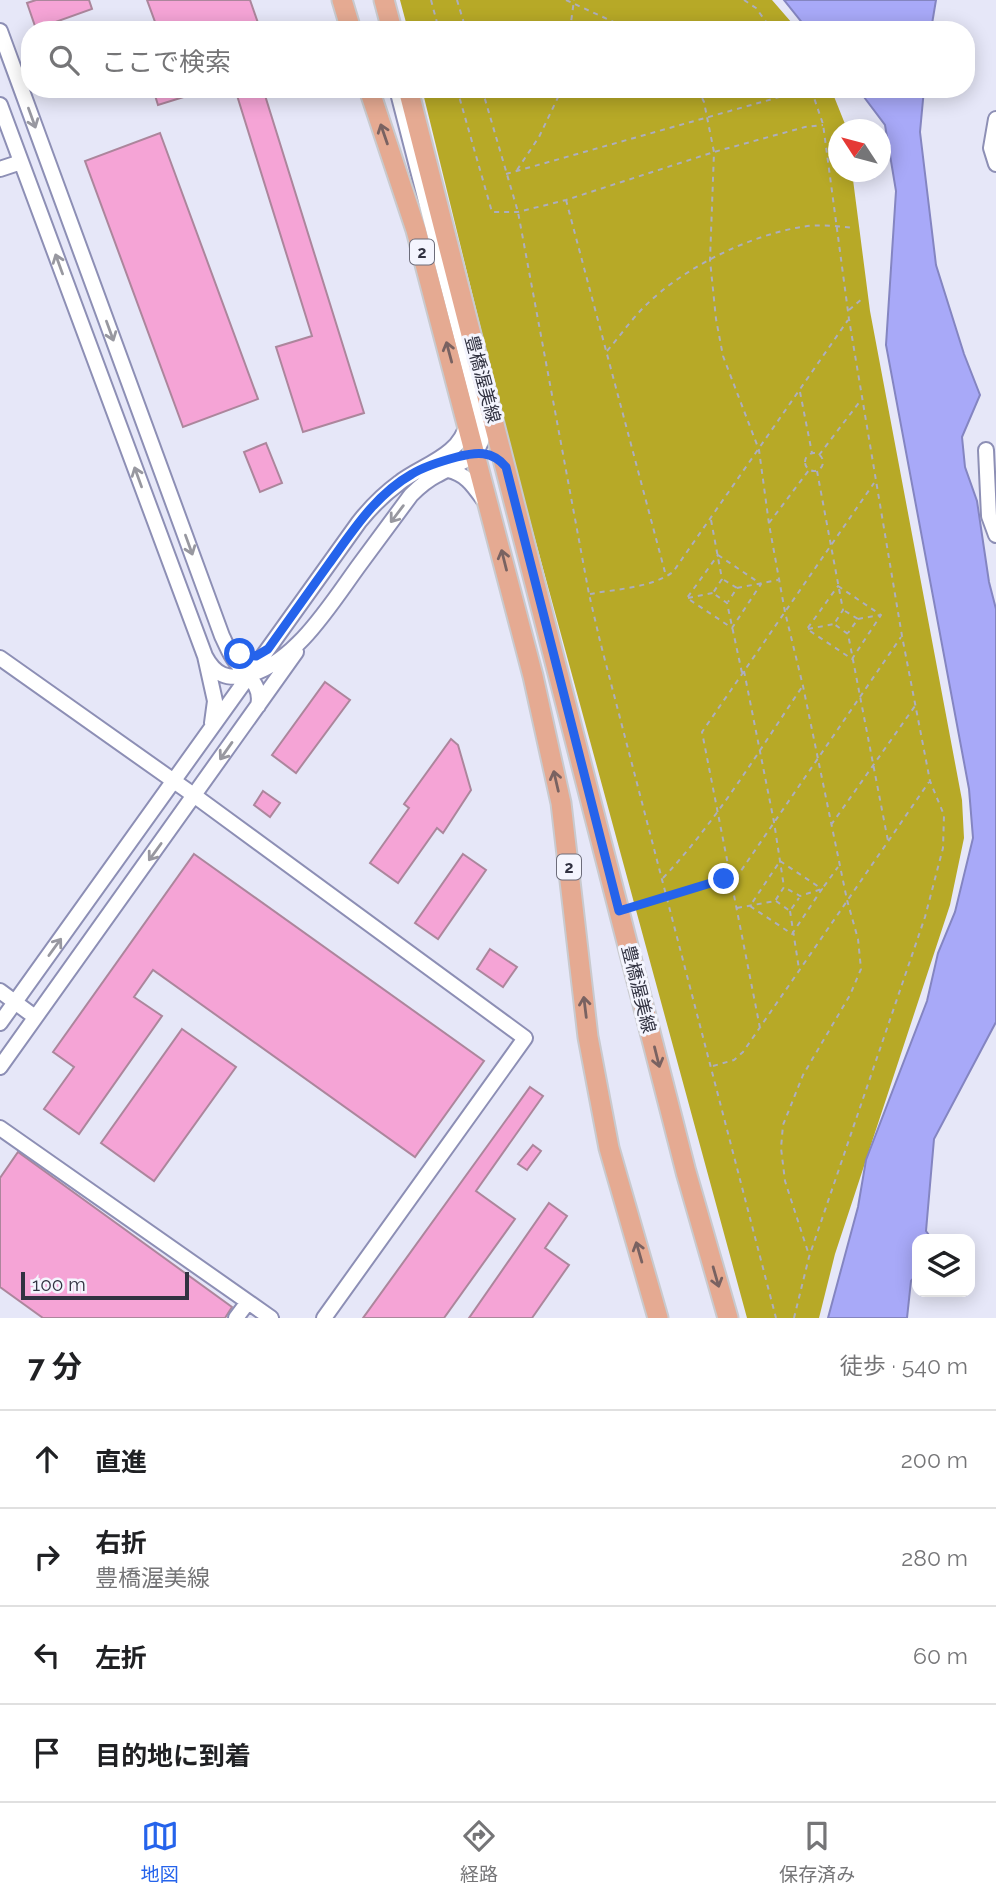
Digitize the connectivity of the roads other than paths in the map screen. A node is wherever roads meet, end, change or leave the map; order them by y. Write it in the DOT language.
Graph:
graph roads {
  1 [pos="342,0"];
  2 [pos="382,0"];
  3 [pos="348,21"];
  4 [pos="382,21"];
  5 [pos="389,21"];
  6 [pos="0,31"];
  7 [pos="21,88"];
  8 [pos="25,98"];
  9 [pos="372,98"];
  10 [pos="399,98"];
  11 [pos="410,98"];
  12 [pos="0,105"];
  13 [pos="996,119"];
  14 [pos="21,162"];
  15 [pos="996,163"];
  16 [pos="0,169"];
  17 [pos="467,418"];
  18 [pos="986,450"];
  19 [pos="476,452"];
  20 [pos="506,467"];
  21 [pos="422,468"];
  22 [pos="448,470"];
  23 [pos="991,476"];
  24 [pos="492,511"];
  25 [pos="996,535"];
  26 [pos="315,626"];
  27 [pos="222,636"];
  28 [pos="268,649"];
  29 [pos="205,656"];
  30 [pos="0,658"];
  31 [pos="250,675"];
  32 [pos="258,706"];
  33 [pos="209,731"];
  34 [pos="173,781"];
  35 [pos="195,796"];
  36 [pos="0,991"];
  37 [pos="15,1002"];
  38 [pos="36,1017"];
  39 [pos="0,1023"];
  40 [pos="0,1067"];
  41 [pos="0,1128"];
  42 [pos="248,1302"];
  43 [pos="236,1318"];
  44 [pos="271,1318"];
  45 [pos="324,1318"];
  46 [pos="658,1318"];
  47 [pos="728,1318"];
  1 -- 3 [label="main road"];
  2 -- 4 [label="street"];
  2 -- 5 [label="main road"];
  6 -- 7 [label="street, one-way"];
  8 -- 27 [label="street, one-way"];
  17 -- 9 [label="main road, 豊橋渥美線 / 2, one-way"];
  10 -- 19 [label="street"];
  11 -- 20 [label="main road, 豊橋渥美線 / 2"];
  12 -- 14 [label="street"];
  13 -- 15 [label="street"];
  14 -- 16 [label="street"];
  29 -- 14 [label="street, one-way"];
  17 -- 19 [label="main road, 豊橋渥美線 / 2"];
  17 -- 21 [label="street"];
  18 -- 23 [label="street"];
  19 -- 20 [label="street"];
  19 -- 21 [label="street"];
  19 -- 22 [label="street"];
  19 -- 24 [label="main road, 豊橋渥美線 / 2"];
  20 -- 47 [label="main road, 豊橋渥美線 / 2, one-way"];
  21 -- 28 [label="street"];
  22 -- 24 [label="street"];
  22 -- 26 [label="street, one-way"];
  23 -- 25 [label="street"];
  46 -- 24 [label="main road, 豊橋渥美線 / 2, one-way"];
  26 -- 31 [label="street"];
  26 -- 32 [label="street"];
  27 -- 28 [label="street"];
  27 -- 31 [label="street"];
  28 -- 31 [label="street"];
  29 -- 31 [label="street"];
  29 -- 33 [label="street"];
  30 -- 34 [label="street"];
  31 -- 32 [label="street"];
  31 -- 33 [label="street"];
  32 -- 35 [label="street, one-way"];
  33 -- 34 [label="street"];
  34 -- 35 [label="street"];
  37 -- 34 [label="street, one-way"];
  35 -- 38 [label="street, one-way"];
  35 -- 45 [label="street"];
  36 -- 37 [label="street"];
  37 -- 38 [label="street"];
  37 -- 39 [label="street"];
  38 -- 40 [label="street"];
  41 -- 42 [label="street"];
  42 -- 43 [label="street"];
  42 -- 44 [label="street"];
}
